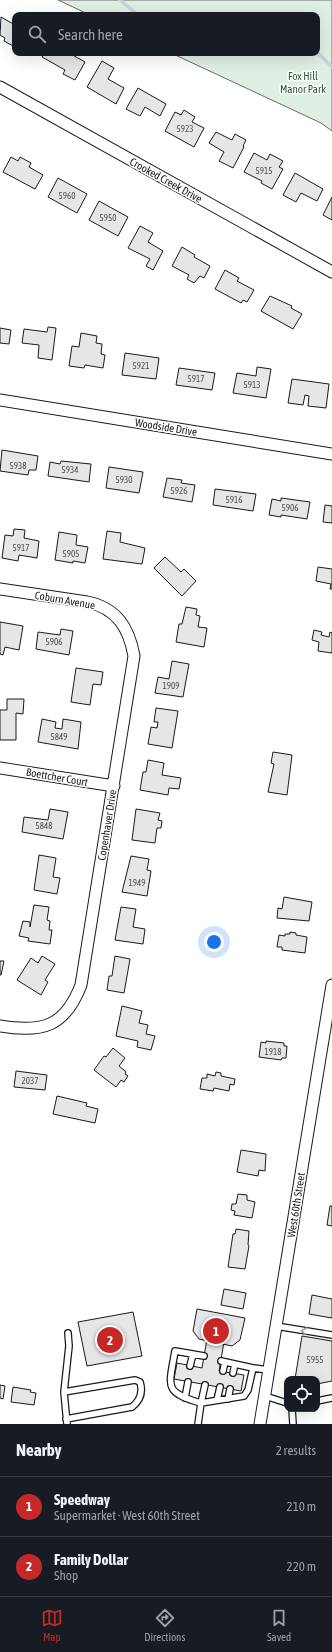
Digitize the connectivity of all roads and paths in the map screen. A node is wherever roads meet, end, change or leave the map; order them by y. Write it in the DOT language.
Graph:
graph roads {
  1 [pos="0,87"];
  2 [pos="332,272"];
  3 [pos="0,400"];
  4 [pos="332,454"];
  5 [pos="0,589"];
  6 [pos="124,625"];
  7 [pos="0,768"];
  8 [pos="114,786"];
  9 [pos="332,985"];
  10 [pos="0,1026"];
  11 [pos="276,1326"];
  12 [pos="68,1333"];
  13 [pos="332,1335"];
  14 [pos="193,1354"];
  15 [pos="204,1356"];
  16 [pos="235,1364"];
  17 [pos="190,1366"];
  18 [pos="253,1368"];
  19 [pos="269,1370"];
  20 [pos="223,1371"];
  21 [pos="233,1373"];
  22 [pos="188,1382"];
  23 [pos="205,1385"];
  24 [pos="220,1387"];
  25 [pos="230,1389"];
  26 [pos="64,1392"];
  27 [pos="265,1396"];
  28 [pos="185,1398"];
  29 [pos="332,1398"];
  30 [pos="228,1399"];
  31 [pos="217,1400"];
  32 [pos="320,1400"];
  33 [pos="284,1402"];
  34 [pos="201,1403"];
  35 [pos="292,1412"];
  36 [pos="66,1422"];
  37 [pos="198,1424"];
  38 [pos="260,1424"];
  39 [pos="294,1424"];
  1 -- 2 [label="street, Crooked Creek Drive"];
  3 -- 4 [label="street, Woodside Drive"];
  5 -- 6 [label="street, Coburn Avenue"];
  6 -- 8 [label="street, Copenhaver Drive"];
  7 -- 8 [label="street, Boettcher Court"];
  8 -- 10 [label="street, Copenhaver Drive"];
  9 -- 11 [label="street, West 60th Street"];
  13 -- 11 [label="lane, one-way"];
  11 -- 19 [label="street, West 60th Street"];
  12 -- 26 [label="lane"];
  14 -- 15 [label="lane"];
  14 -- 17 [label="lane"];
  14 -- 28 [label="lane"];
  16 -- 18 [label="lane"];
  16 -- 20 [label="lane"];
  16 -- 21 [label="lane"];
  18 -- 19 [label="lane"];
  18 -- 30 [label="lane"];
  19 -- 27 [label="street, West 60th Street"];
  22 -- 28 [label="lane"];
  23 -- 34 [label="lane"];
  24 -- 31 [label="lane"];
  25 -- 30 [label="lane"];
  26 -- 36 [label="lane"];
  26 -- 36 [label="lane"];
  27 -- 33 [label="lane"];
  27 -- 38 [label="street, West 60th Street"];
  28 -- 34 [label="lane"];
  29 -- 32 [label="lane"];
  30 -- 31 [label="lane"];
  31 -- 34 [label="lane"];
  34 -- 37 [label="lane"];
  35 -- 39 [label="lane"];
}
